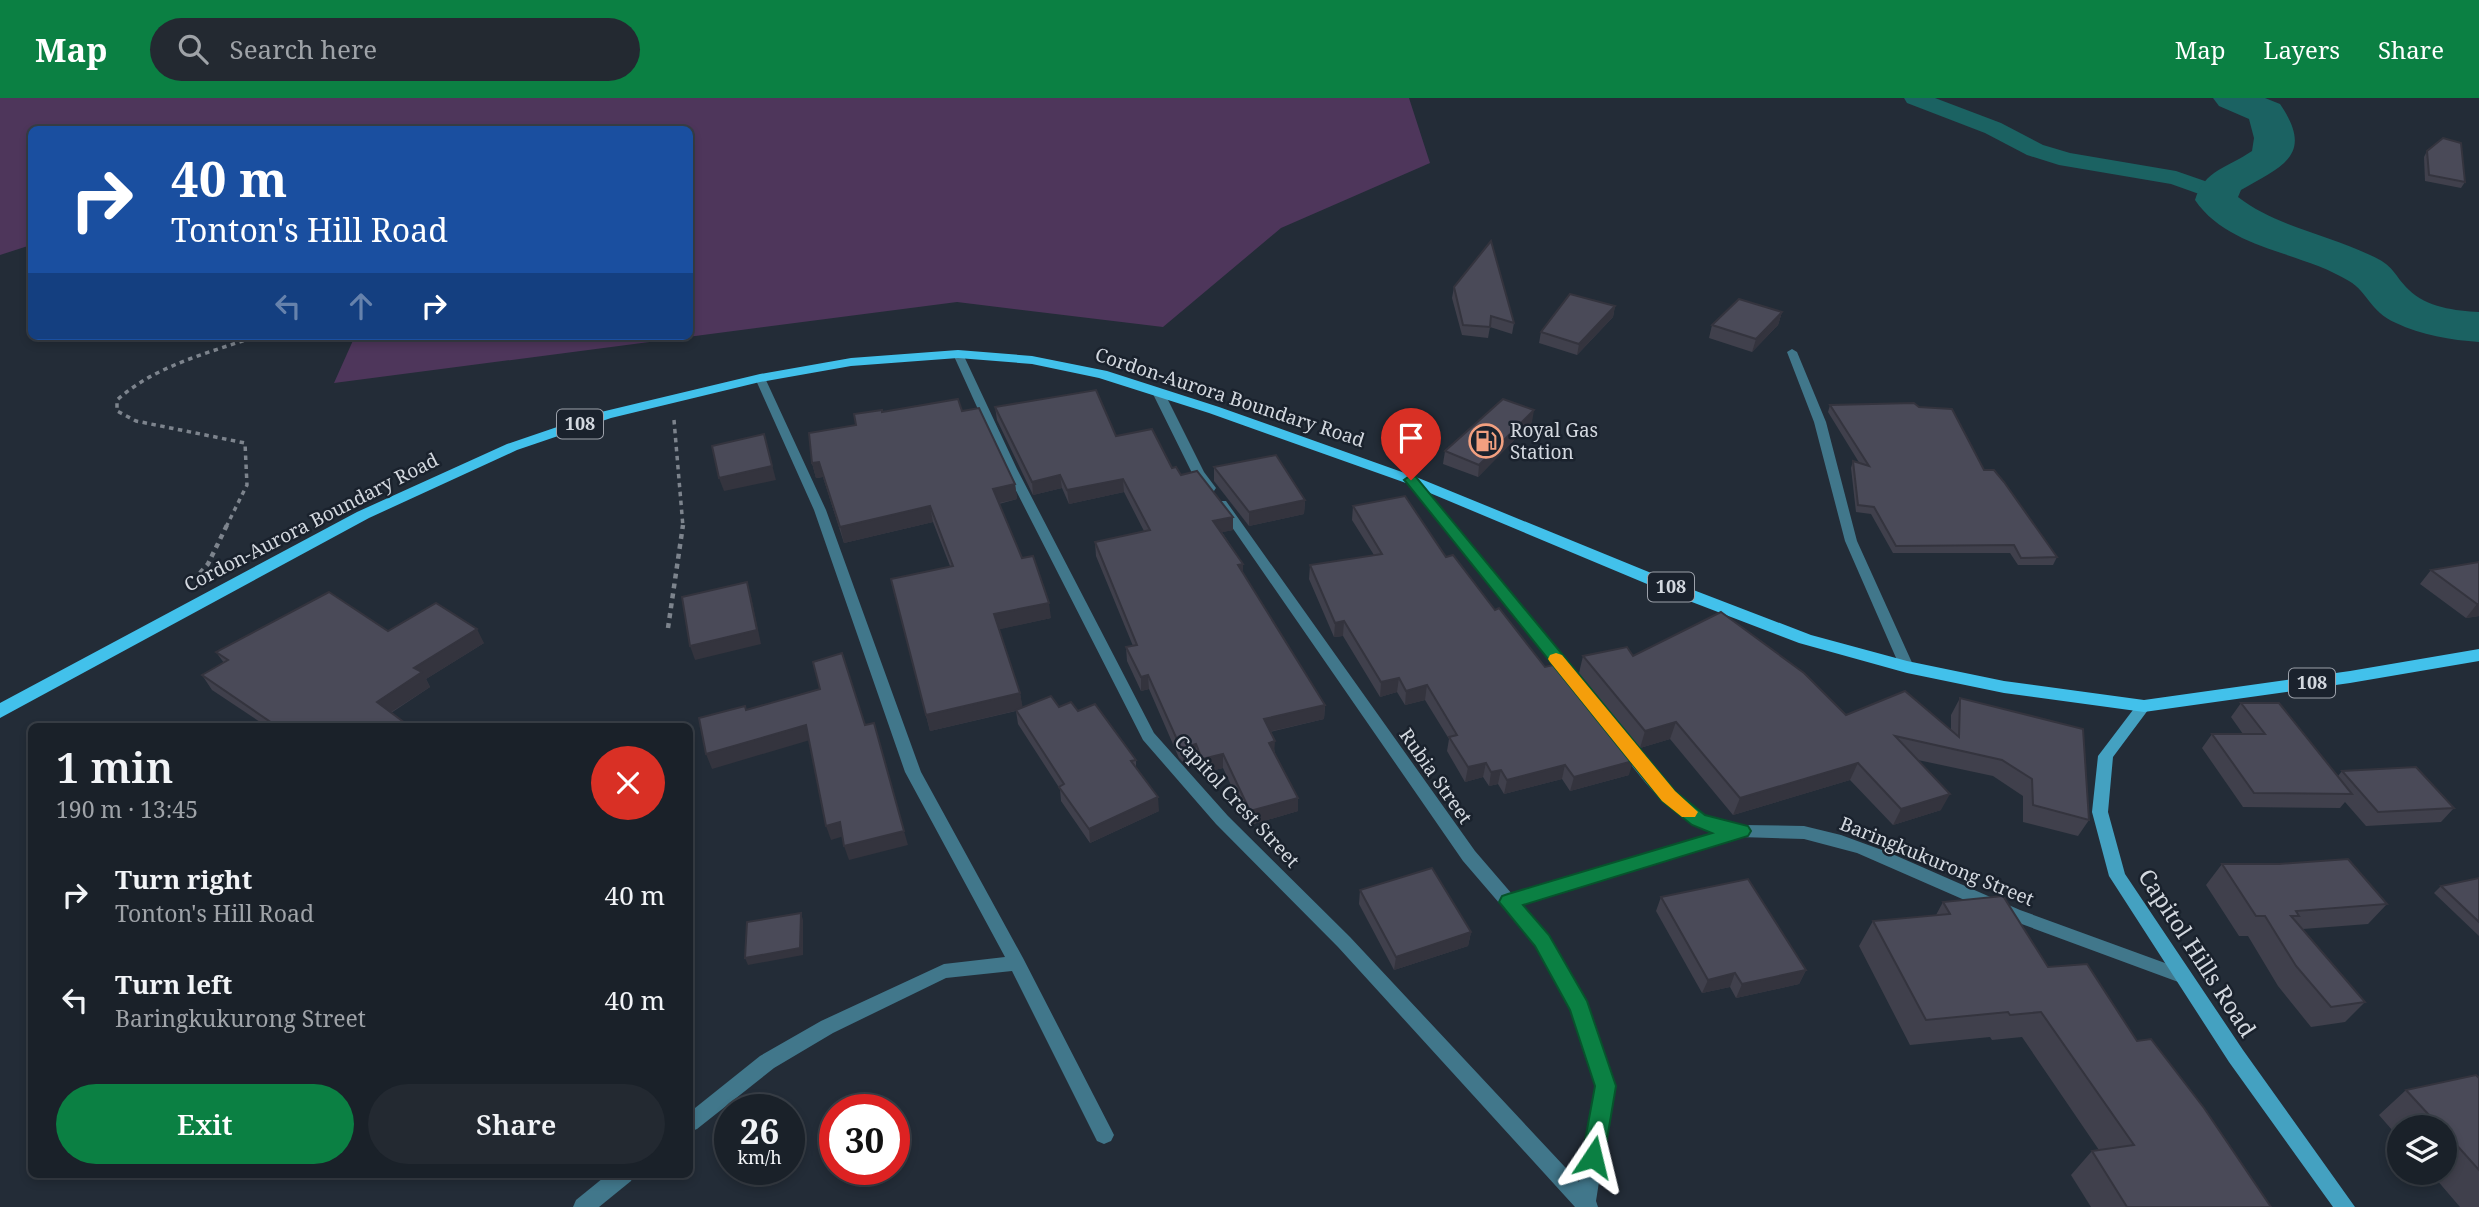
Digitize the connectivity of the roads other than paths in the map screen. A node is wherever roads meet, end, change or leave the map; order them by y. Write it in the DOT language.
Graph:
graph roads {
  1 [pos="1792,352"];
  2 [pos="958,354"];
  3 [pos="761,378"];
  4 [pos="1158,392"];
  5 [pos="1411,480"];
  6 [pos="2479,655"];
  7 [pos="1907,667"];
  8 [pos="1578,686"];
  9 [pos="2144,706"];
  10 [pos="0,711"];
  11 [pos="1604,718"];
  12 [pos="1742,831"];
  13 [pos="1508,902"];
  14 [pos="1017,963"];
  15 [pos="2181,976"];
  16 [pos="693,1121"];
  17 [pos="1104,1135"];
  18 [pos="619,1178"];
  19 [pos="1586,1205"];
  20 [pos="583,1207"];
  21 [pos="2345,1207"];
  1 -- 7 [label="street"];
  2 -- 3 [label="main road, Cordon-Aurora Boundary Road / 108"];
  2 -- 4 [label="main road, Cordon-Aurora Boundary Road / 108"];
  2 -- 19 [label="street, Capitol Crest Street"];
  3 -- 10 [label="main road, Cordon-Aurora Boundary Road / 108"];
  3 -- 14 [label="street"];
  4 -- 5 [label="main road, Cordon-Aurora Boundary Road / 108"];
  4 -- 13 [label="street, Rubia Street"];
  5 -- 7 [label="main road, Cordon-Aurora Boundary Road / 108"];
  5 -- 8 [label="street"];
  6 -- 9 [label="main road, Cordon-Aurora Boundary Road / 108"];
  7 -- 9 [label="main road, Cordon-Aurora Boundary Road / 108"];
  9 -- 15 [label="street, Capitol Hills Road"];
  11 -- 12 [label="street, Baringkukurong Street"];
  12 -- 13 [label="street"];
  12 -- 15 [label="street, Baringkukurong Street"];
  13 -- 19 [label="street, Rubia Street"];
  14 -- 16 [label="street"];
  14 -- 17 [label="street"];
  15 -- 21 [label="street, Capitol Hills Road"];
  18 -- 20 [label="street"];
}
